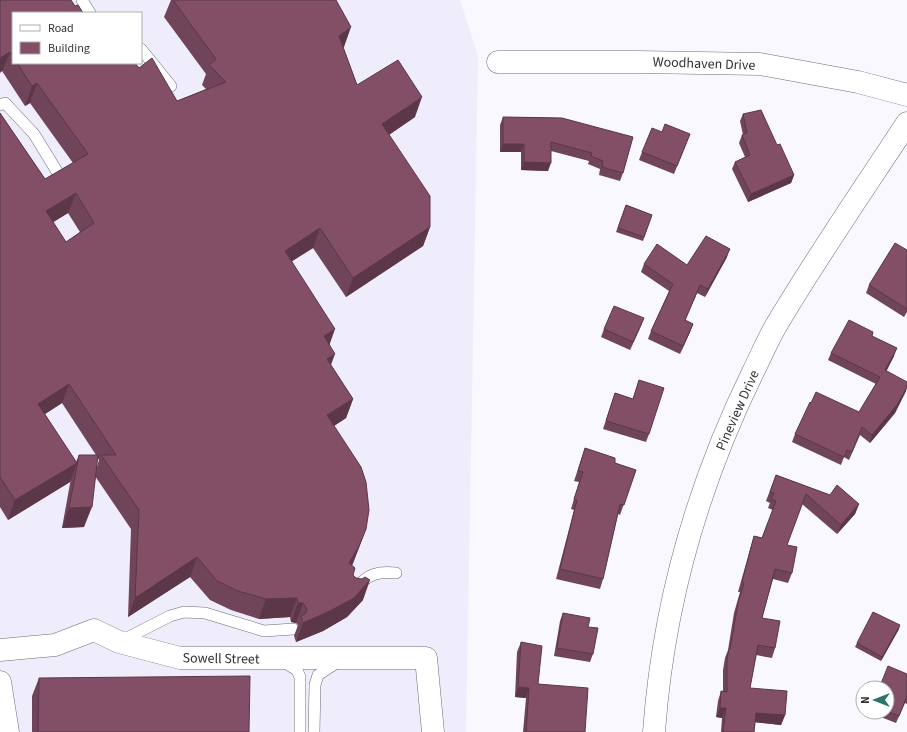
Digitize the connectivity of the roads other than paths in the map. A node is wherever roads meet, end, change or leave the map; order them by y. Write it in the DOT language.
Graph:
graph roads {
  1 [pos="82,0"];
  2 [pos="89,12"];
  3 [pos="142,50"];
  4 [pos="498,62"];
  5 [pos="171,86"];
  6 [pos="907,95"];
  7 [pos="0,105"];
  8 [pos="907,123"];
  9 [pos="61,178"];
  10 [pos="396,572"];
  11 [pos="353,592"];
  12 [pos="293,629"];
  13 [pos="119,642"];
  14 [pos="0,650"];
  15 [pos="276,659"];
  16 [pos="344,659"];
  17 [pos="0,682"];
  18 [pos="7,731"];
  19 [pos="300,732"];
  20 [pos="314,732"];
  21 [pos="434,732"];
  22 [pos="654,732"];
  1 -- 2 [label="lane"];
  3 -- 5 [label="lane"];
  4 -- 6 [label="street, Woodhaven Drive"];
  7 -- 9 [label="lane"];
  8 -- 22 [label="street, Pineview Drive"];
  10 -- 11 [label="lane"];
  12 -- 13 [label="lane"];
  13 -- 14 [label="street, Sowell Street"];
  13 -- 15 [label="street, Sowell Street"];
  15 -- 16 [label="street, Sowell Street"];
  15 -- 19 [label="lane"];
  16 -- 20 [label="lane"];
  16 -- 21 [label="street, Sowell Street"];
  17 -- 18 [label="street"];
}
